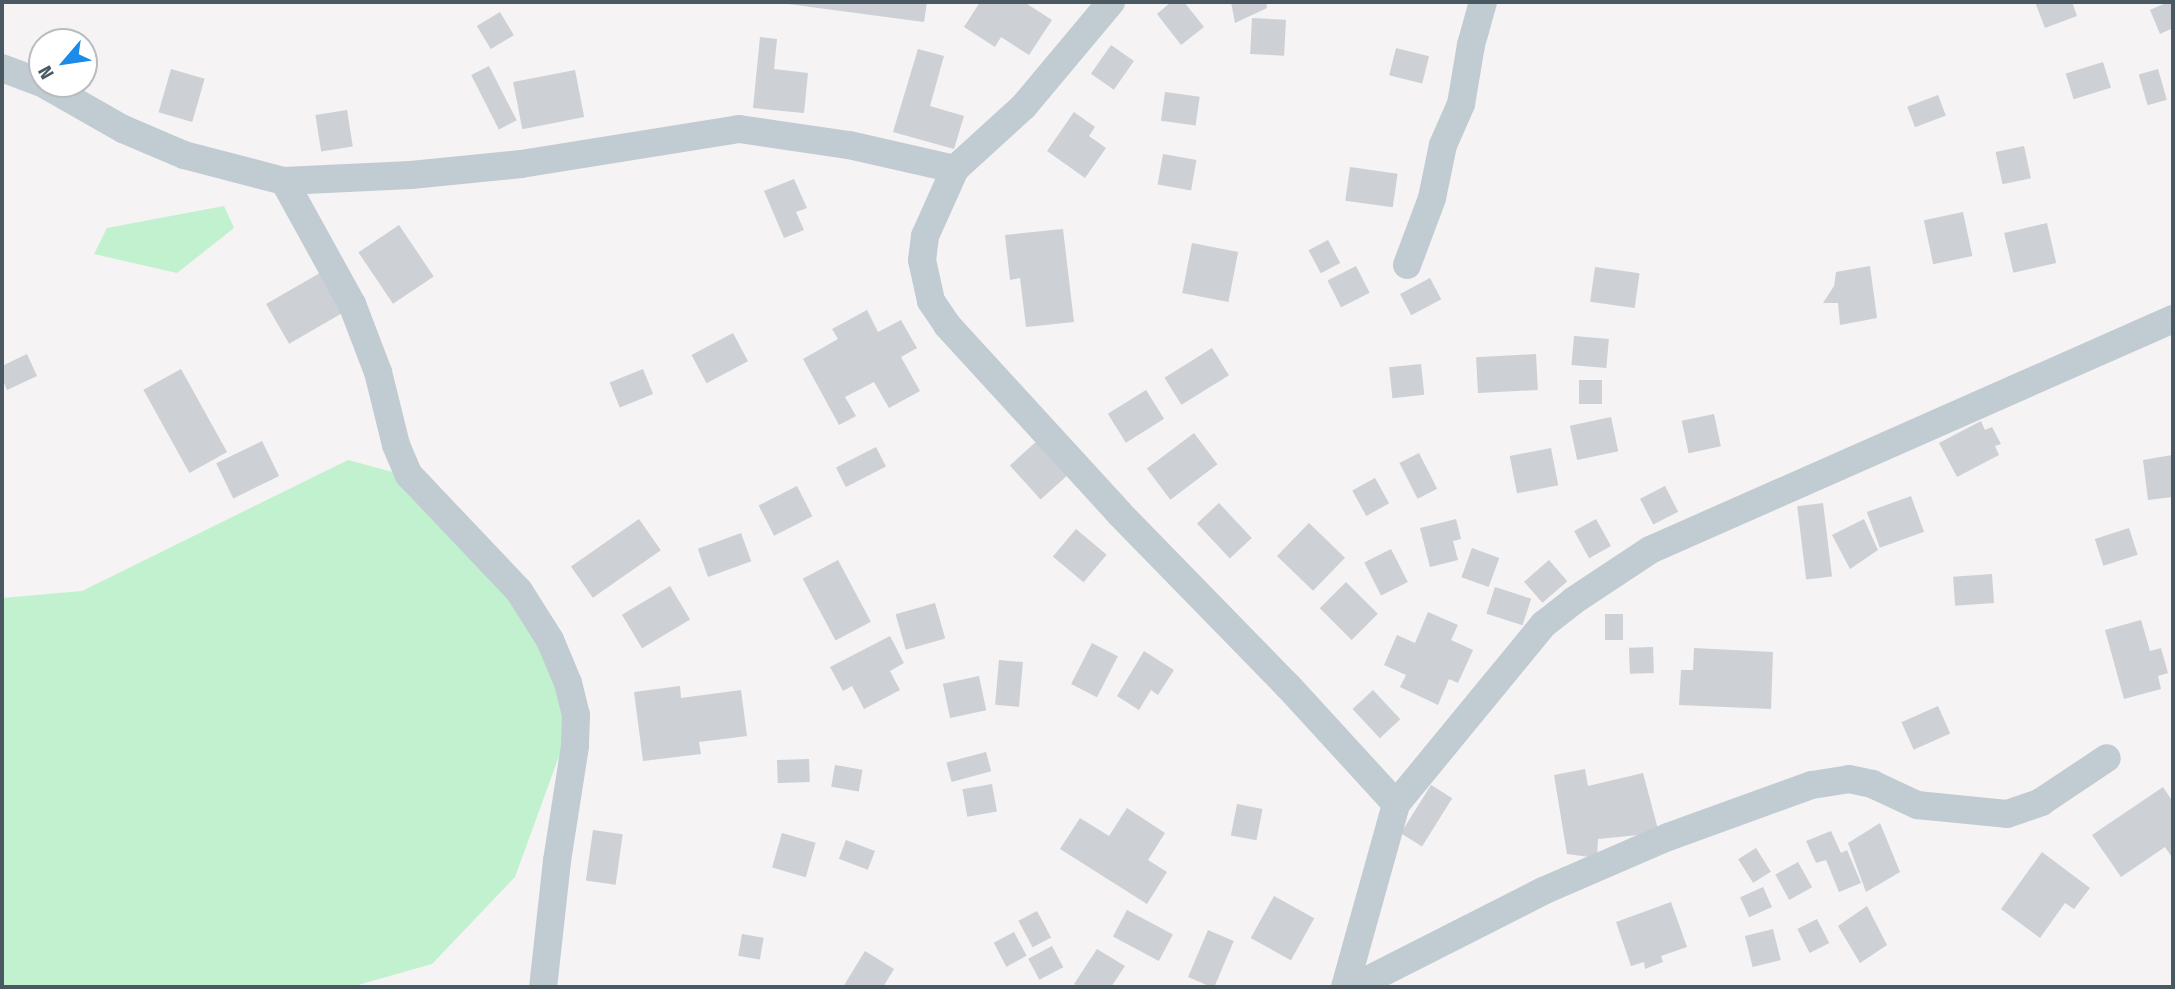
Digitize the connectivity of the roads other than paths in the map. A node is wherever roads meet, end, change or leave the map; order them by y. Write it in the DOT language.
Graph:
graph roads {
  1 [pos="1111,2"];
  2 [pos="1483,2"];
  3 [pos="2,68"];
  4 [pos="28,78"];
  5 [pos="69,98"];
  6 [pos="955,169"];
  7 [pos="284,181"];
  8 [pos="1407,265"];
  9 [pos="2173,319"];
  10 [pos="2107,758"];
  11 [pos="1396,804"];
  12 [pos="543,987"];
  13 [pos="1345,987"];
  14 [pos="1354,987"];
  1 -- 6 [label="street"];
  2 -- 8 [label="street"];
  3 -- 4 [label="street"];
  5 -- 7 [label="street"];
  6 -- 7 [label="street"];
  6 -- 11 [label="street"];
  7 -- 12 [label="street"];
  9 -- 11 [label="street"];
  10 -- 14 [label="street"];
  11 -- 13 [label="street"];
}
